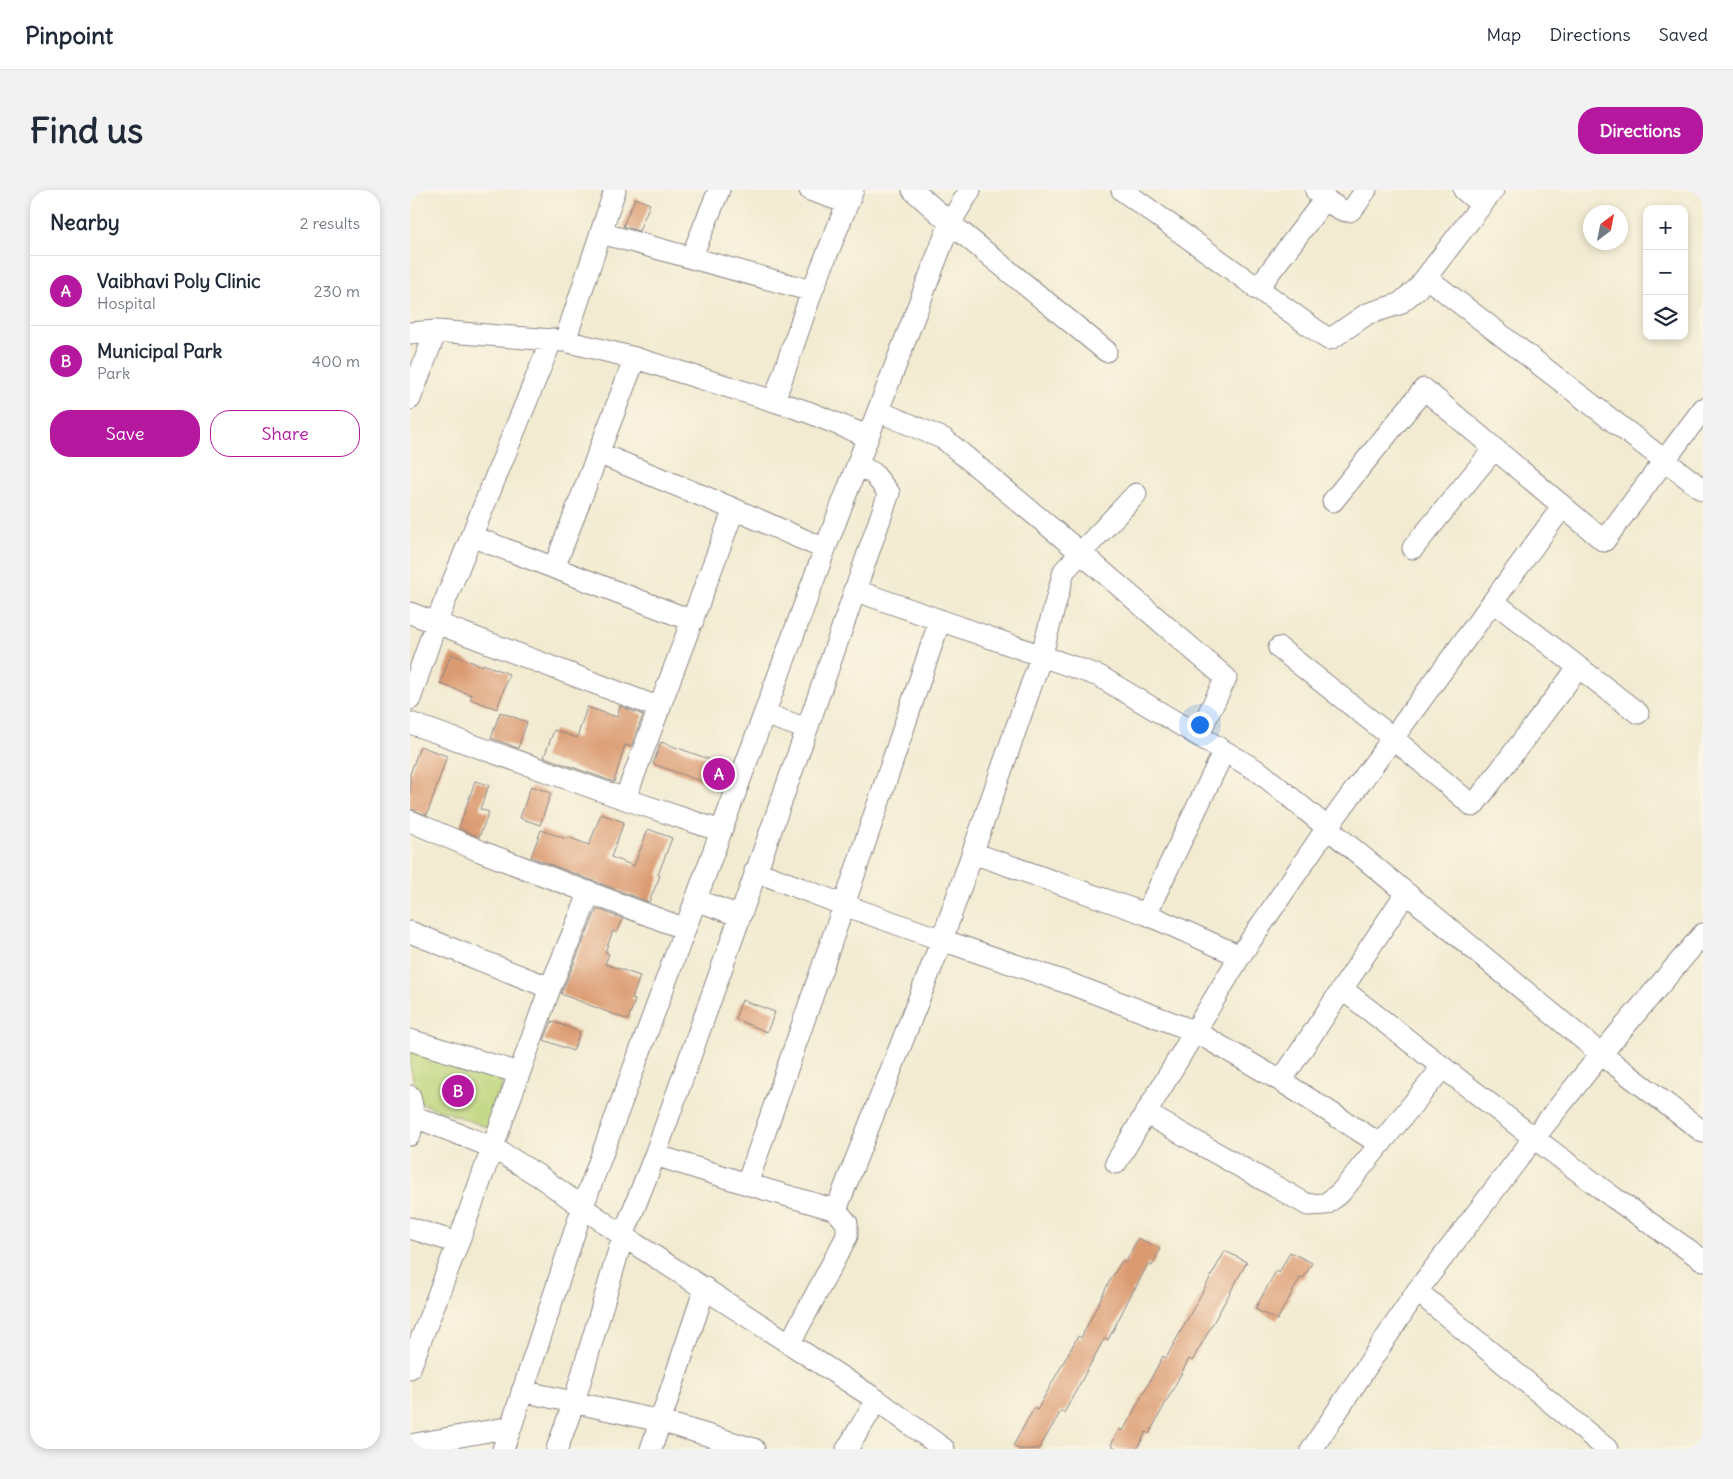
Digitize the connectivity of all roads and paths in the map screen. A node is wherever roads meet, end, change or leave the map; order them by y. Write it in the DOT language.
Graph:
graph roads {
  1 [pos="719,190"];
  2 [pos="810,190"];
  3 [pos="913,190"];
  4 [pos="970,190"];
  5 [pos="1122,190"];
  6 [pos="1366,190"];
  7 [pos="1464,190"];
  8 [pos="611,191"];
  9 [pos="1320,194"];
  10 [pos="850,196"];
  11 [pos="1488,197"];
  12 [pos="950,223"];
  13 [pos="601,233"];
  14 [pos="691,258"];
  15 [pos="1427,278"];
  16 [pos="1258,289"];
  17 [pos="812,292"];
  18 [pos="436,331"];
  19 [pos="410,333"];
  20 [pos="558,340"];
  21 [pos="1106,351"];
  22 [pos="635,358"];
  23 [pos="410,399"];
  24 [pos="774,401"];
  25 [pos="1703,409"];
  26 [pos="878,410"];
  27 [pos="867,436"];
  28 [pos="1494,449"];
  29 [pos="598,453"];
  30 [pos="1665,461"];
  31 [pos="857,465"];
  32 [pos="1703,490"];
  33 [pos="1136,494"];
  34 [pos="1333,501"];
  35 [pos="1563,506"];
  36 [pos="734,509"];
  37 [pos="471,536"];
  38 [pos="1413,548"];
  39 [pos="825,549"];
  40 [pos="1081,553"];
  41 [pos="554,568"];
  42 [pos="854,590"];
  43 [pos="1494,602"];
  44 [pos="410,613"];
  45 [pos="940,620"];
  46 [pos="693,621"];
  47 [pos="436,623"];
  48 [pos="1279,648"];
  49 [pos="1041,657"];
  50 [pos="1578,668"];
  51 [pos="410,699"];
  52 [pos="660,708"];
  53 [pos="1638,713"];
  54 [pos="764,714"];
  55 [pos="410,722"];
  56 [pos="807,729"];
  57 [pos="1198,735"];
  58 [pos="1393,738"];
  59 [pos="1224,751"];
  60 [pos="625,800"];
  61 [pos="410,821"];
  62 [pos="1327,828"];
  63 [pos="721,831"];
  64 [pos="972,853"];
  65 [pos="755,871"];
  66 [pos="590,892"];
  67 [pos="1406,893"];
  68 [pos="696,900"];
  69 [pos="844,905"];
  70 [pos="1146,914"];
  71 [pos="740,916"];
  72 [pos="685,929"];
  73 [pos="410,932"];
  74 [pos="1703,934"];
  75 [pos="942,940"];
  76 [pos="1240,956"];
  77 [pos="550,988"];
  78 [pos="1342,989"];
  79 [pos="1196,1032"];
  80 [pos="410,1040"];
  81 [pos="1601,1054"];
  82 [pos="1443,1067"];
  83 [pos="519,1073"];
  84 [pos="1281,1082"];
  85 [pos="1147,1114"];
  86 [pos="411,1115"];
  87 [pos="1703,1132"];
  88 [pos="1534,1138"];
  89 [pos="1380,1144"];
  90 [pos="492,1147"];
  91 [pos="655,1155"];
  92 [pos="1116,1164"];
  93 [pos="747,1184"];
  94 [pos="583,1206"];
  95 [pos="836,1210"];
  96 [pos="410,1228"];
  97 [pos="623,1236"];
  98 [pos="458,1243"];
  99 [pos="1703,1260"];
  100 [pos="705,1288"];
  101 [pos="1417,1291"];
  102 [pos="790,1343"];
  103 [pos="410,1368"];
  104 [pos="522,1391"];
  105 [pos="877,1400"];
  106 [pos="574,1402"];
  107 [pos="660,1421"];
  108 [pos="512,1427"];
  109 [pos="410,1445"];
  110 [pos="503,1449"];
  111 [pos="557,1449"];
  112 [pos="652,1449"];
  113 [pos="754,1449"];
  114 [pos="847,1449"];
  115 [pos="944,1449"];
  116 [pos="1312,1449"];
  117 [pos="1607,1449"];
  1 -- 14 [label="street"];
  2 -- 10 [label="street"];
  3 -- 12 [label="street"];
  4 -- 12 [label="street"];
  5 -- 16 [label="street"];
  6 -- 9 [label="street"];
  7 -- 11 [label="street"];
  8 -- 13 [label="street"];
  9 -- 16 [label="street"];
  10 -- 17 [label="street"];
  11 -- 15 [label="street"];
  12 -- 21 [label="street"];
  12 -- 26 [label="street"];
  13 -- 14 [label="street"];
  13 -- 20 [label="street"];
  14 -- 17 [label="street"];
  15 -- 16 [label="street"];
  15 -- 30 [label="street"];
  17 -- 24 [label="street"];
  18 -- 19 [label="street"];
  18 -- 20 [label="street"];
  18 -- 23 [label="street"];
  20 -- 22 [label="street"];
  20 -- 37 [label="street"];
  22 -- 24 [label="street"];
  22 -- 29 [label="street"];
  24 -- 27 [label="street"];
  25 -- 30 [label="street"];
  26 -- 27 [label="street"];
  26 -- 40 [label="street"];
  27 -- 31 [label="street"];
  28 -- 34 [label="street"];
  28 -- 35 [label="street"];
  28 -- 38 [label="street"];
  29 -- 36 [label="street"];
  29 -- 41 [label="street"];
  30 -- 32 [label="street"];
  30 -- 35 [label="street"];
  31 -- 39 [label="street"];
  31 -- 42 [label="street"];
  33 -- 40 [label="street"];
  35 -- 43 [label="street"];
  36 -- 39 [label="street"];
  36 -- 46 [label="street"];
  37 -- 41 [label="street"];
  37 -- 47 [label="street"];
  39 -- 54 [label="street"];
  40 -- 49 [label="street"];
  40 -- 57 [label="street"];
  41 -- 46 [label="street"];
  42 -- 45 [label="street"];
  42 -- 56 [label="street"];
  43 -- 50 [label="street"];
  43 -- 58 [label="street"];
  44 -- 47 [label="street"];
  45 -- 49 [label="street"];
  45 -- 69 [label="street"];
  46 -- 52 [label="street"];
  47 -- 51 [label="street"];
  47 -- 52 [label="street"];
  48 -- 58 [label="street"];
  49 -- 57 [label="street"];
  49 -- 64 [label="street"];
  50 -- 53 [label="street"];
  50 -- 58 [label="street"];
  52 -- 60 [label="street"];
  54 -- 56 [label="street"];
  54 -- 63 [label="street"];
  55 -- 60 [label="street"];
  56 -- 65 [label="street"];
  57 -- 59 [label="street"];
  58 -- 62 [label="street"];
  59 -- 62 [label="street"];
  59 -- 70 [label="street"];
  60 -- 63 [label="street"];
  61 -- 66 [label="street"];
  62 -- 67 [label="street"];
  62 -- 76 [label="street"];
  63 -- 68 [label="street"];
  64 -- 70 [label="street"];
  64 -- 75 [label="street"];
  65 -- 69 [label="street"];
  65 -- 71 [label="street"];
  66 -- 72 [label="street"];
  66 -- 77 [label="street"];
  67 -- 78 [label="street"];
  67 -- 81 [label="street"];
  68 -- 71 [label="street"];
  68 -- 72 [label="street"];
  69 -- 75 [label="street"];
  69 -- 93 [label="street"];
  70 -- 76 [label="street"];
  71 -- 91 [label="street"];
  72 -- 94 [label="street"];
  73 -- 77 [label="street"];
  74 -- 81 [label="street"];
  75 -- 79 [label="street"];
  75 -- 95 [label="street"];
  76 -- 79 [label="street"];
  77 -- 83 [label="street"];
  78 -- 82 [label="street"];
  78 -- 84 [label="street"];
  79 -- 84 [label="street"];
  79 -- 85 [label="street"];
  80 -- 83 [label="street"];
  81 -- 87 [label="street"];
  81 -- 88 [label="street"];
  82 -- 88 [label="street"];
  82 -- 89 [label="street"];
  83 -- 90 [label="street"];
  84 -- 89 [label="street"];
  85 -- 89 [label="street"];
  85 -- 92 [label="street"];
  86 -- 90 [label="street"];
  88 -- 99 [label="street"];
  88 -- 101 [label="street"];
  90 -- 94 [label="street"];
  90 -- 98 [label="street"];
  91 -- 93 [label="street"];
  91 -- 97 [label="street"];
  93 -- 95 [label="street"];
  94 -- 97 [label="street"];
  94 -- 104 [label="street"];
  95 -- 102 [label="street"];
  96 -- 98 [label="street"];
  97 -- 100 [label="street"];
  97 -- 106 [label="street"];
  98 -- 103 [label="street"];
  100 -- 102 [label="street"];
  100 -- 107 [label="street"];
  101 -- 116 [label="street"];
  101 -- 117 [label="street"];
  102 -- 105 [label="street"];
  104 -- 106 [label="street"];
  104 -- 108 [label="street"];
  105 -- 114 [label="street"];
  105 -- 115 [label="street"];
  106 -- 107 [label="street"];
  106 -- 111 [label="street"];
  107 -- 112 [label="street"];
  107 -- 113 [label="street"];
  108 -- 109 [label="street"];
  108 -- 110 [label="street"];
}
